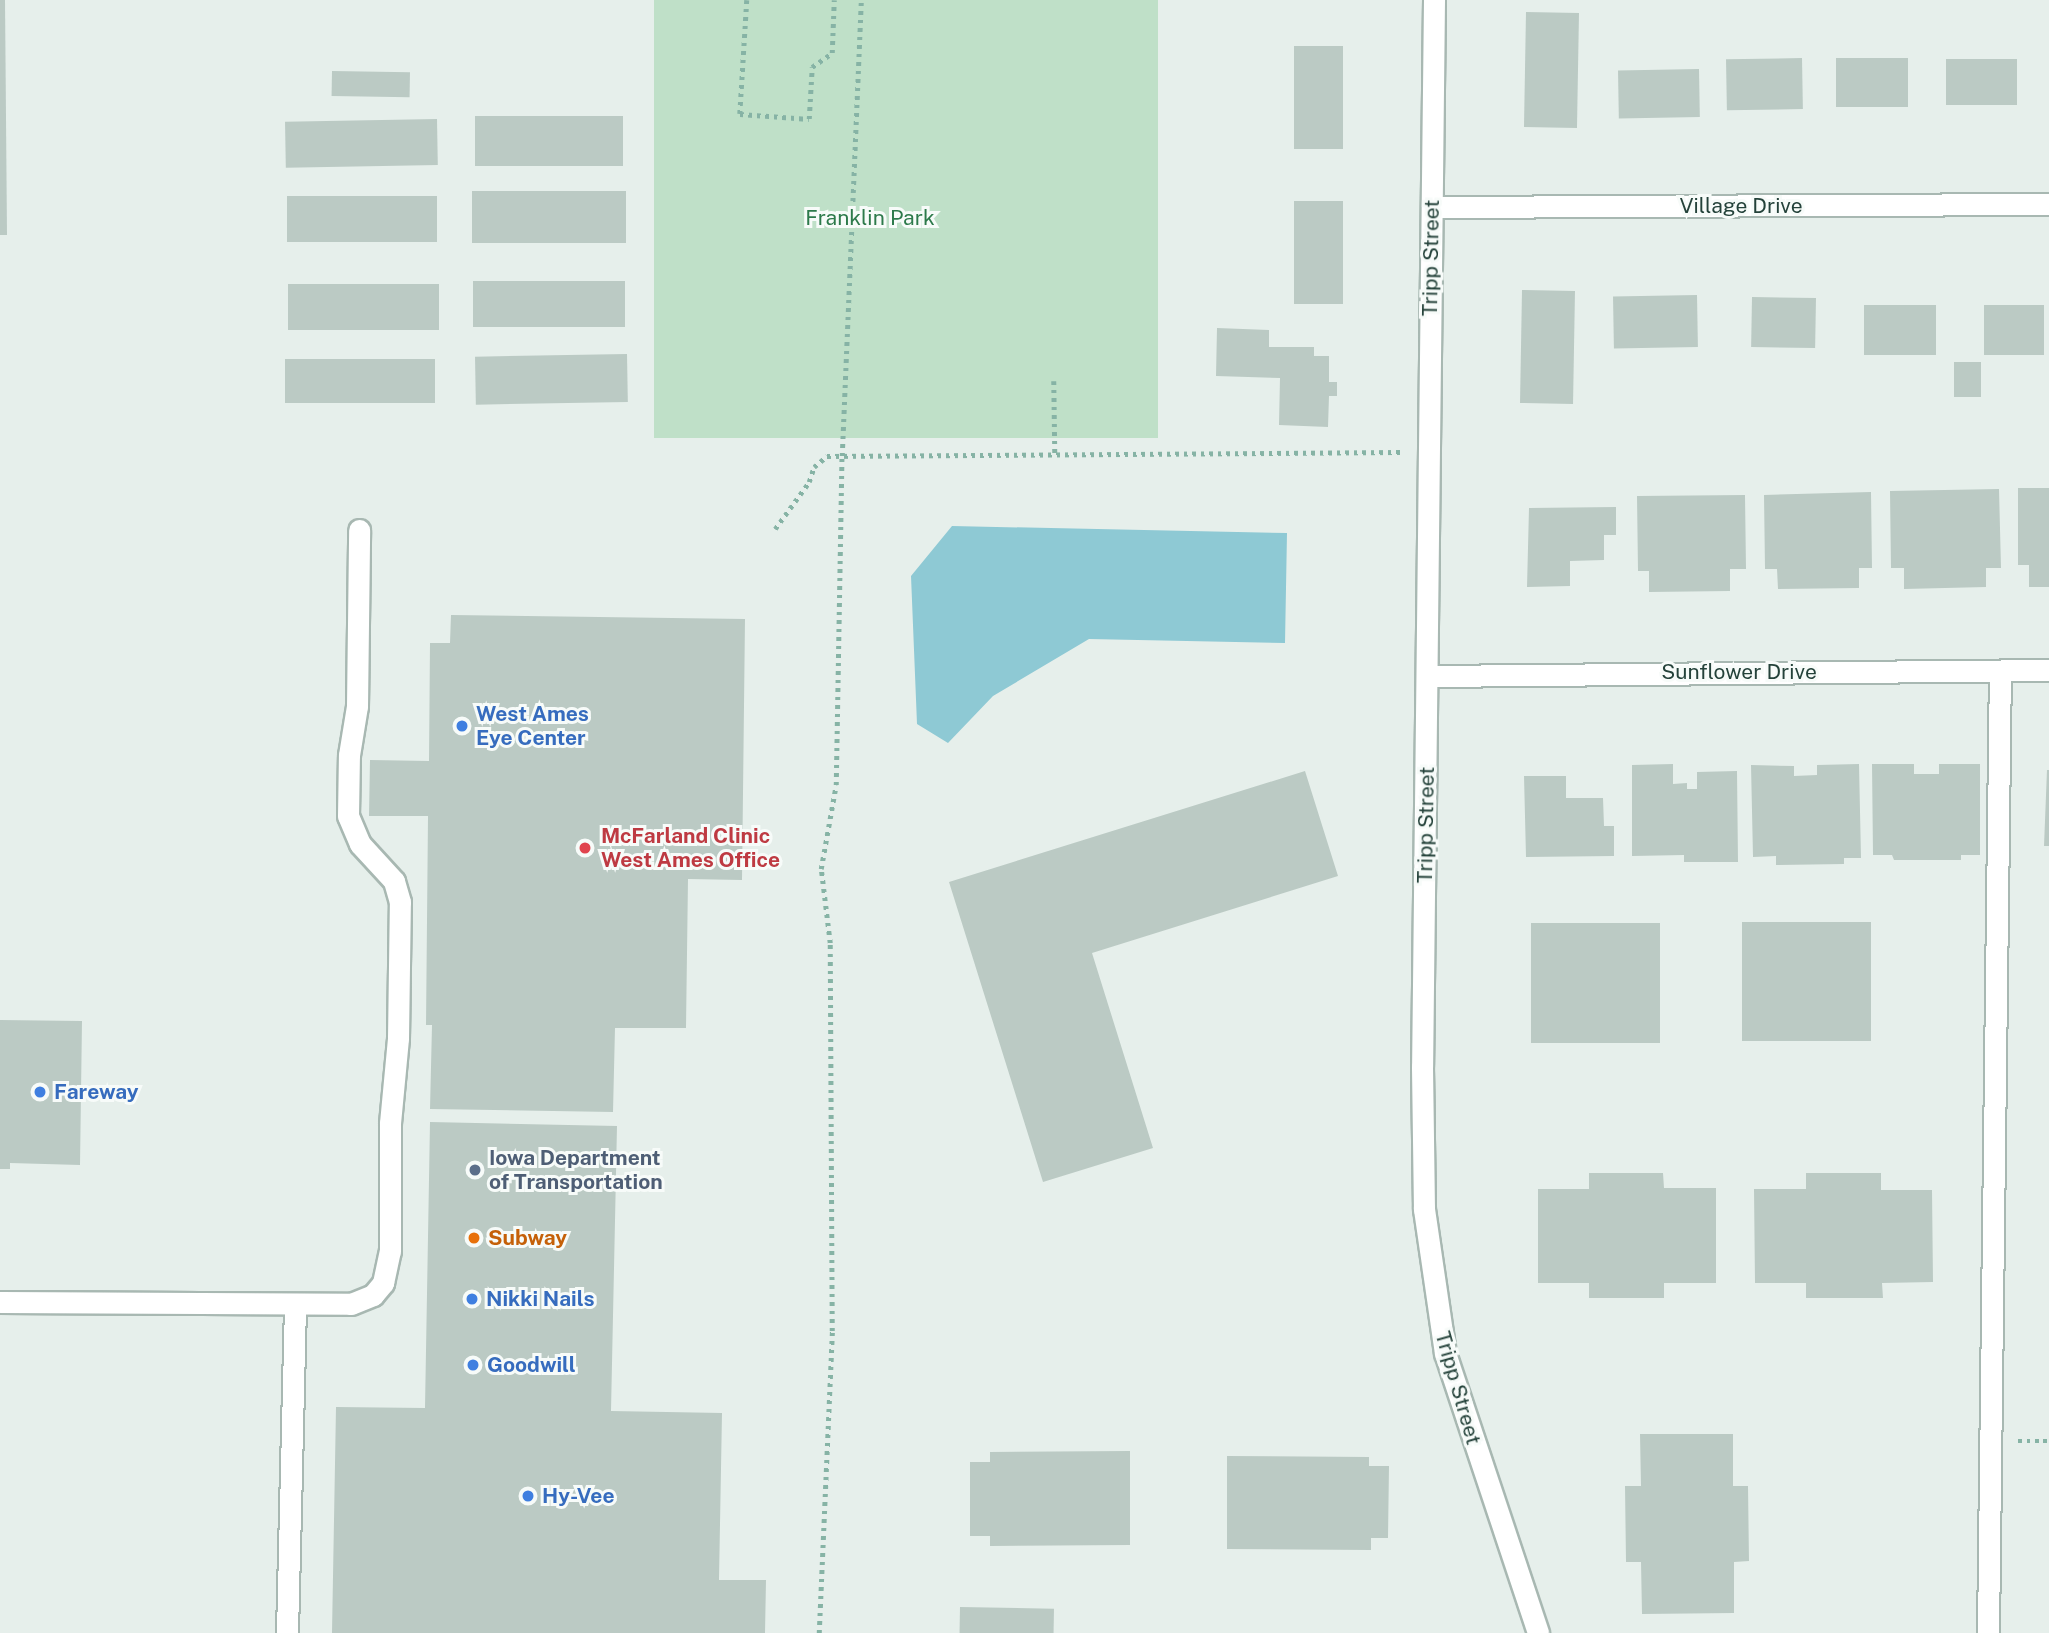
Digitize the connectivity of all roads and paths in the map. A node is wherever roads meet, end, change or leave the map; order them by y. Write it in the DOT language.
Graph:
graph roads {
  1 [pos="747,0"];
  2 [pos="834,0"];
  3 [pos="861,0"];
  4 [pos="1434,0"];
  5 [pos="2049,204"];
  6 [pos="1432,207"];
  7 [pos="1054,381"];
  8 [pos="1404,452"];
  9 [pos="1055,455"];
  10 [pos="842,456"];
  11 [pos="775,529"];
  12 [pos="359,530"];
  13 [pos="2049,670"];
  14 [pos="2000,671"];
  15 [pos="1429,676"];
  16 [pos="0,1301"];
  17 [pos="295,1306"];
  18 [pos="288,1633"];
  19 [pos="819,1633"];
  20 [pos="1538,1633"];
  21 [pos="1988,1633"];
  1 -- 2 [label="path"];
  3 -- 10 [label="path"];
  4 -- 6 [label="street, Tripp Street"];
  5 -- 6 [label="street, Village Drive"];
  6 -- 15 [label="street, Tripp Street"];
  7 -- 9 [label="path"];
  8 -- 9 [label="path"];
  9 -- 10 [label="path"];
  10 -- 11 [label="path"];
  10 -- 19 [label="path"];
  12 -- 17 [label="street"];
  13 -- 14 [label="street, Sunflower Drive"];
  14 -- 15 [label="street, Sunflower Drive"];
  14 -- 21 [label="street"];
  15 -- 20 [label="street, Tripp Street"];
  16 -- 17 [label="street"];
  17 -- 18 [label="street"];
}
